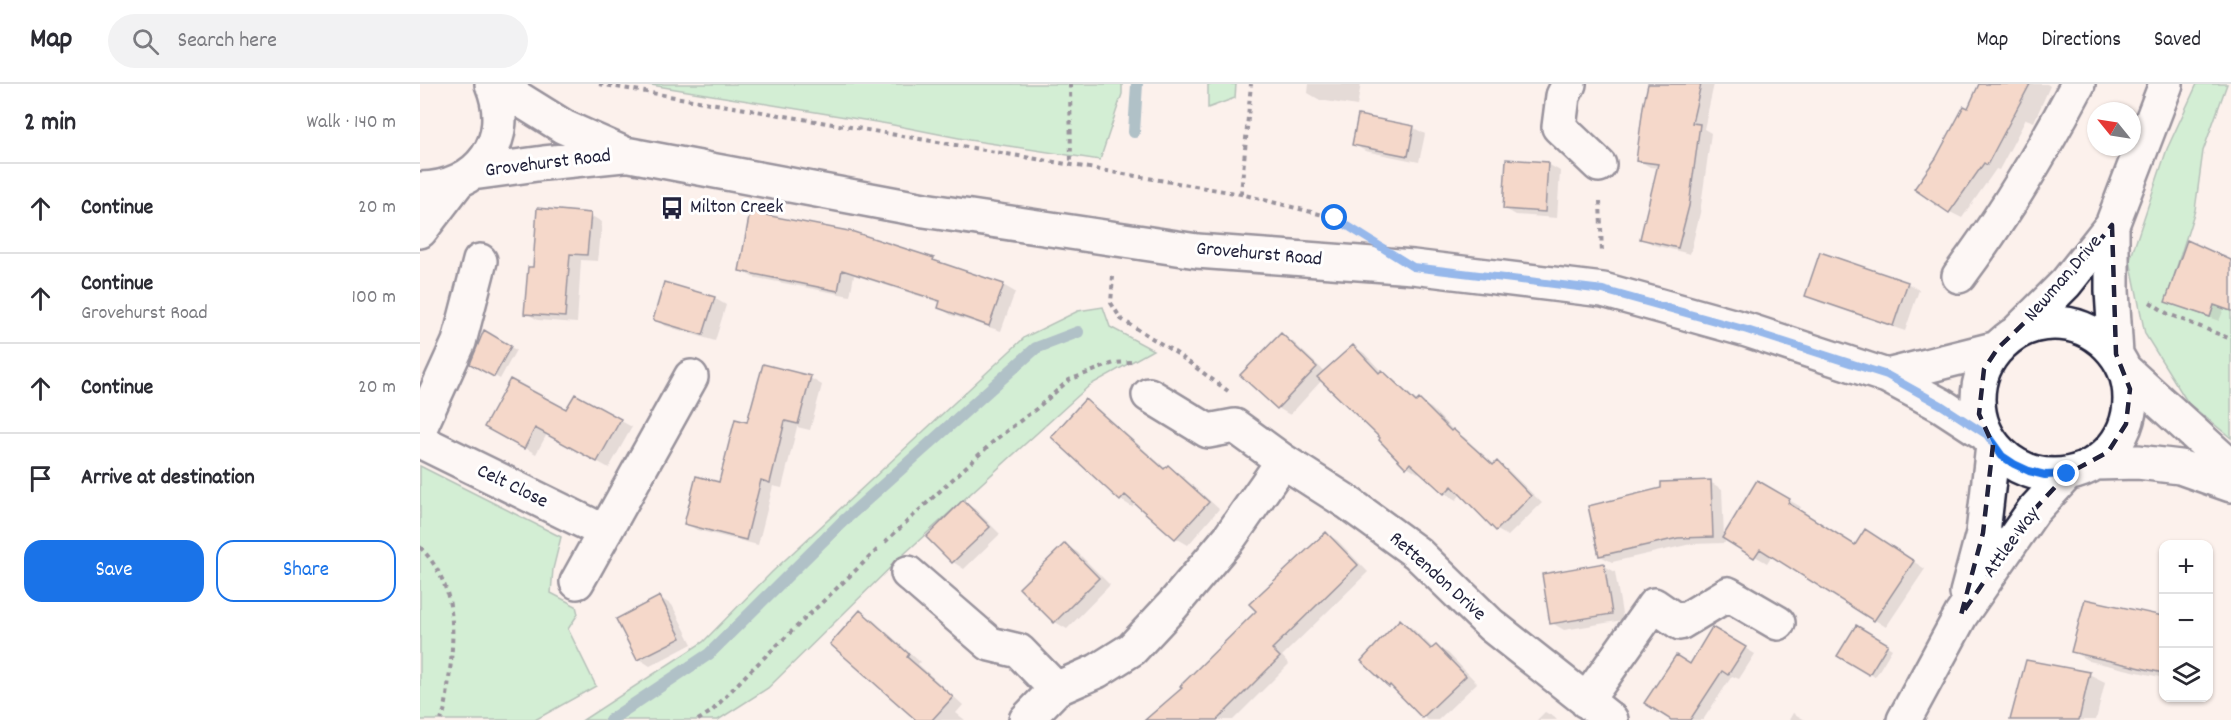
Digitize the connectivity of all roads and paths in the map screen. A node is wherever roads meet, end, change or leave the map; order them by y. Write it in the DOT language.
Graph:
graph roads {
  1 [pos="494,84"];
  2 [pos="599,84"];
  3 [pos="1070,84"];
  4 [pos="1251,84"];
  5 [pos="1569,84"];
  6 [pos="2078,84"];
  7 [pos="2166,84"];
  8 [pos="625,154"];
  9 [pos="1071,164"];
  10 [pos="1599,165"];
  11 [pos="464,178"];
  12 [pos="420,189"];
  13 [pos="1240,195"];
  14 [pos="1345,224"];
  15 [pos="2112,225"];
  16 [pos="420,231"];
  17 [pos="1117,239"];
  18 [pos="480,261"];
  19 [pos="1959,276"];
  20 [pos="1603,290"];
  21 [pos="2112,291"];
  22 [pos="2231,339"];
  23 [pos="2007,340"];
  24 [pos="2121,362"];
  25 [pos="1140,364"];
  26 [pos="1887,375"];
  27 [pos="691,377"];
  28 [pos="1149,395"];
  29 [pos="1235,426"];
  30 [pos="420,428"];
  31 [pos="1990,440"];
  32 [pos="420,441"];
  33 [pos="1283,461"];
  34 [pos="2231,467"];
  35 [pos="2081,469"];
  36 [pos="2231,485"];
  37 [pos="605,532"];
  38 [pos="420,547"];
  39 [pos="908,573"];
  40 [pos="577,582"];
  41 [pos="1961,615"];
  42 [pos="1778,623"];
  43 [pos="1056,689"];
  44 [pos="1598,711"];
  45 [pos="441,720"];
  46 [pos="698,720"];
  47 [pos="1026,720"];
  48 [pos="1904,720"];
  1 -- 8 [label="street, Grovehurst Road"];
  1 -- 11 [label="street"];
  2 -- 9 [label="path"];
  3 -- 9 [label="path"];
  4 -- 13 [label="path"];
  5 -- 10 [label="street"];
  6 -- 19 [label="street"];
  7 -- 15 [label="street, Newman Drive"];
  8 -- 11 [label="street, Grovehurst Road"];
  8 -- 17 [label="street, Grovehurst Road"];
  9 -- 13 [label="path"];
  10 -- 20 [label="path"];
  11 -- 12 [label="street, Grovehurst Road"];
  11 -- 16 [label="street"];
  13 -- 14 [label="path"];
  15 -- 21 [label="street, Newman Drive"];
  15 -- 23 [label="street, Newman Drive"];
  17 -- 20 [label="street, Grovehurst Road"];
  17 -- 29 [label="path"];
  18 -- 30 [label="street"];
  20 -- 26 [label="street, Grovehurst Road"];
  21 -- 22 [label="path"];
  21 -- 24 [label="street, Newman Drive"];
  23 -- 24 [label="street"];
  23 -- 26 [label="street"];
  23 -- 31 [label="street"];
  24 -- 34 [label="street"];
  24 -- 35 [label="street"];
  25 -- 46 [label="path"];
  26 -- 31 [label="street, Grovehurst Road"];
  27 -- 37 [label="street"];
  28 -- 29 [label="street"];
  29 -- 33 [label="street, Rettendon Drive"];
  31 -- 35 [label="street"];
  31 -- 41 [label="street, Attlee Way"];
  32 -- 37 [label="street, Celt Close"];
  33 -- 43 [label="street"];
  33 -- 44 [label="street, Rettendon Drive"];
  35 -- 36 [label="street"];
  35 -- 41 [label="street, Attlee Way"];
  37 -- 40 [label="street"];
  38 -- 45 [label="path"];
  39 -- 43 [label="street"];
  41 -- 48 [label="street, Attlee Way"];
  42 -- 44 [label="street, Rettendon Drive"];
  43 -- 47 [label="street"];
}
